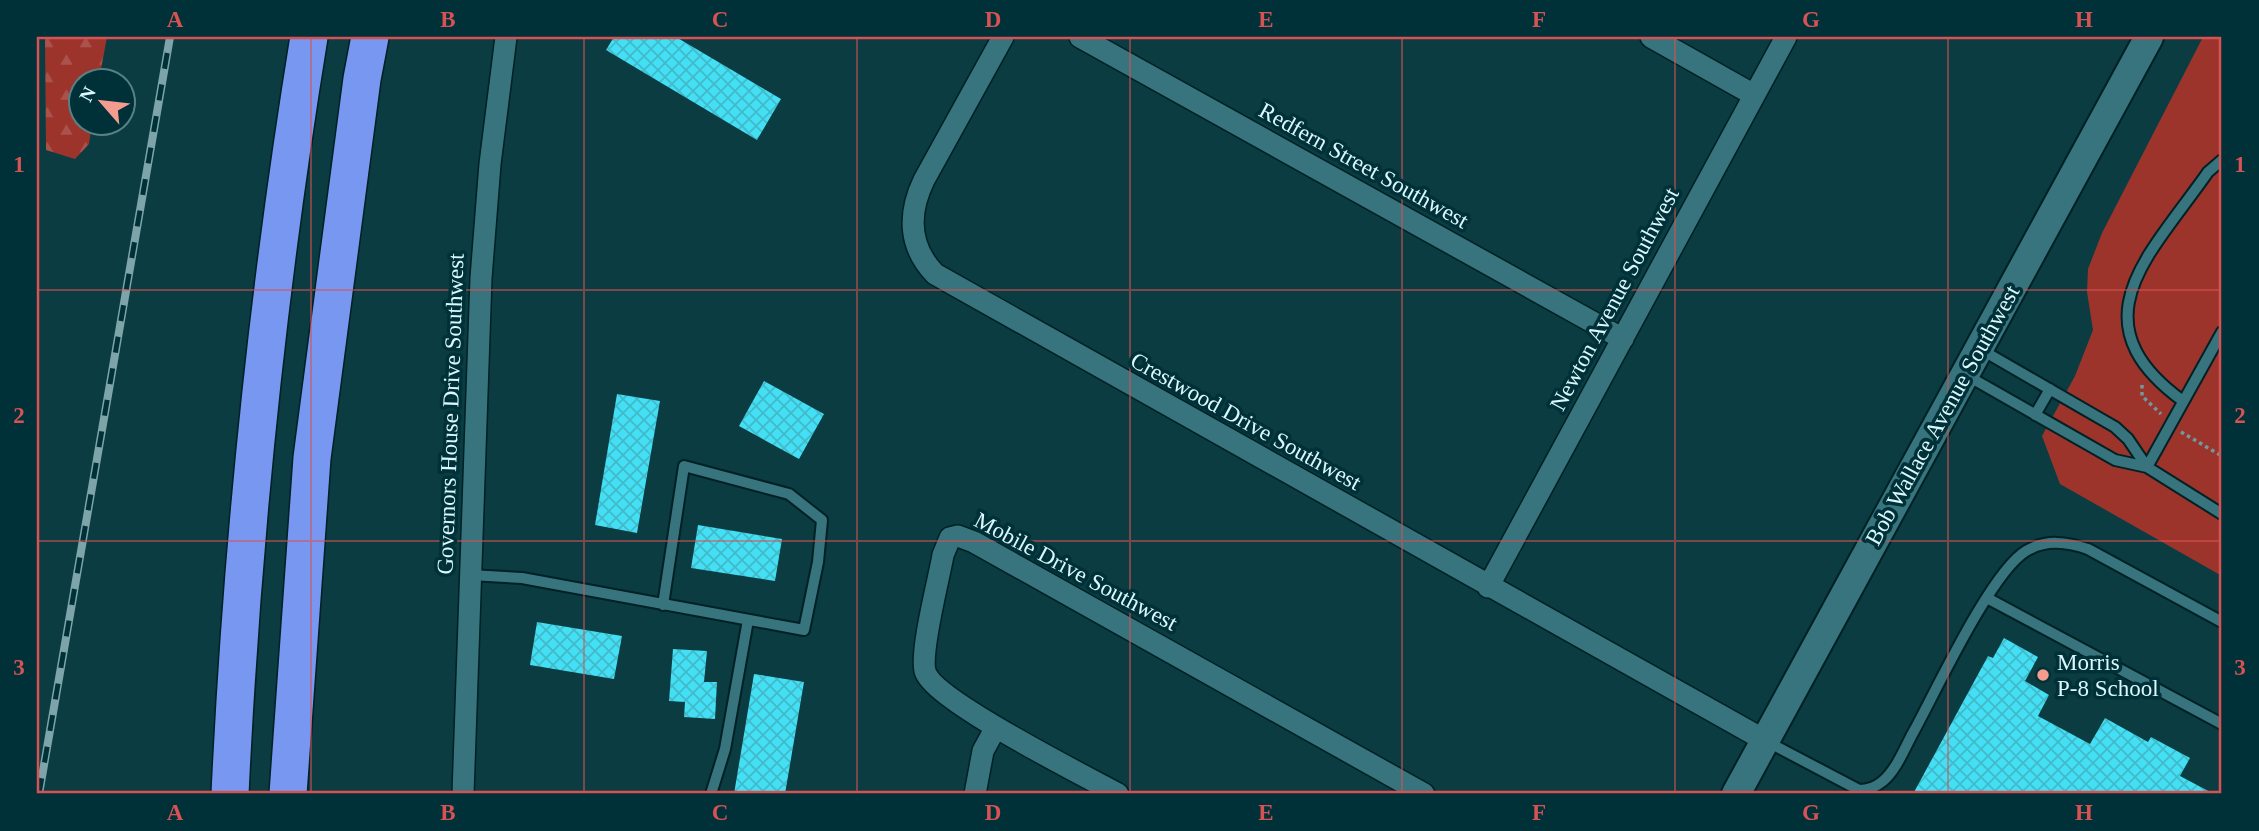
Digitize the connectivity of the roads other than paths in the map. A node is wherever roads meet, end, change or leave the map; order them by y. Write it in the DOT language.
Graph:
graph roads {
  1 [pos="309,37"];
  2 [pos="370,37"];
  3 [pos="506,37"];
  4 [pos="1003,37"];
  5 [pos="1080,37"];
  6 [pos="1651,37"];
  7 [pos="1786,37"];
  8 [pos="2149,37"];
  9 [pos="1754,95"];
  10 [pos="2222,160"];
  11 [pos="2222,331"];
  12 [pos="1623,339"];
  13 [pos="1978,348"];
  14 [pos="1963,374"];
  15 [pos="2050,389"];
  16 [pos="2183,401"];
  17 [pos="2035,415"];
  18 [pos="2147,467"];
  19 [pos="2222,513"];
  20 [pos="470,575"];
  21 [pos="1488,587"];
  22 [pos="1987,598"];
  23 [pos="663,605"];
  24 [pos="748,620"];
  25 [pos="2222,622"];
  26 [pos="2222,724"];
  27 [pos="996,727"];
  28 [pos="1766,741"];
  29 [pos="230,794"];
  30 [pos="288,794"];
  31 [pos="463,794"];
  32 [pos="711,794"];
  33 [pos="975,794"];
  34 [pos="1118,794"];
  35 [pos="1424,794"];
  36 [pos="1736,794"];
  1 -- 29 [label="highway"];
  2 -- 30 [label="highway"];
  3 -- 20 [label="street, Governors House Drive Southwest"];
  4 -- 21 [label="street, Crestwood Drive Southwest"];
  5 -- 12 [label="street, Redfern Street Southwest"];
  6 -- 9 [label="street"];
  7 -- 9 [label="street, Newton Avenue Southwest"];
  8 -- 13 [label="main road, Bob Wallace Avenue Southwest"];
  9 -- 12 [label="street, Newton Avenue Southwest"];
  10 -- 16 [label="lane"];
  11 -- 16 [label="lane"];
  12 -- 21 [label="street, Newton Avenue Southwest"];
  13 -- 14 [label="main road, Bob Wallace Avenue Southwest"];
  13 -- 15 [label="lane"];
  14 -- 17 [label="lane"];
  14 -- 28 [label="main road, Bob Wallace Avenue Southwest"];
  15 -- 17 [label="lane"];
  15 -- 18 [label="lane"];
  16 -- 18 [label="lane"];
  17 -- 18 [label="lane"];
  18 -- 19 [label="lane"];
  20 -- 23 [label="lane"];
  20 -- 31 [label="street, Governors House Drive Southwest"];
  21 -- 28 [label="street, Crestwood Drive Southwest"];
  22 -- 25 [label="lane"];
  22 -- 26 [label="lane"];
  22 -- 28 [label="lane"];
  23 -- 24 [label="lane"];
  23 -- 24 [label="lane"];
  24 -- 32 [label="lane"];
  27 -- 33 [label="street"];
  27 -- 34 [label="street, Mobile Drive Southwest"];
  27 -- 35 [label="street, Mobile Drive Southwest"];
  28 -- 36 [label="main road, Bob Wallace Avenue Southwest"];
}
